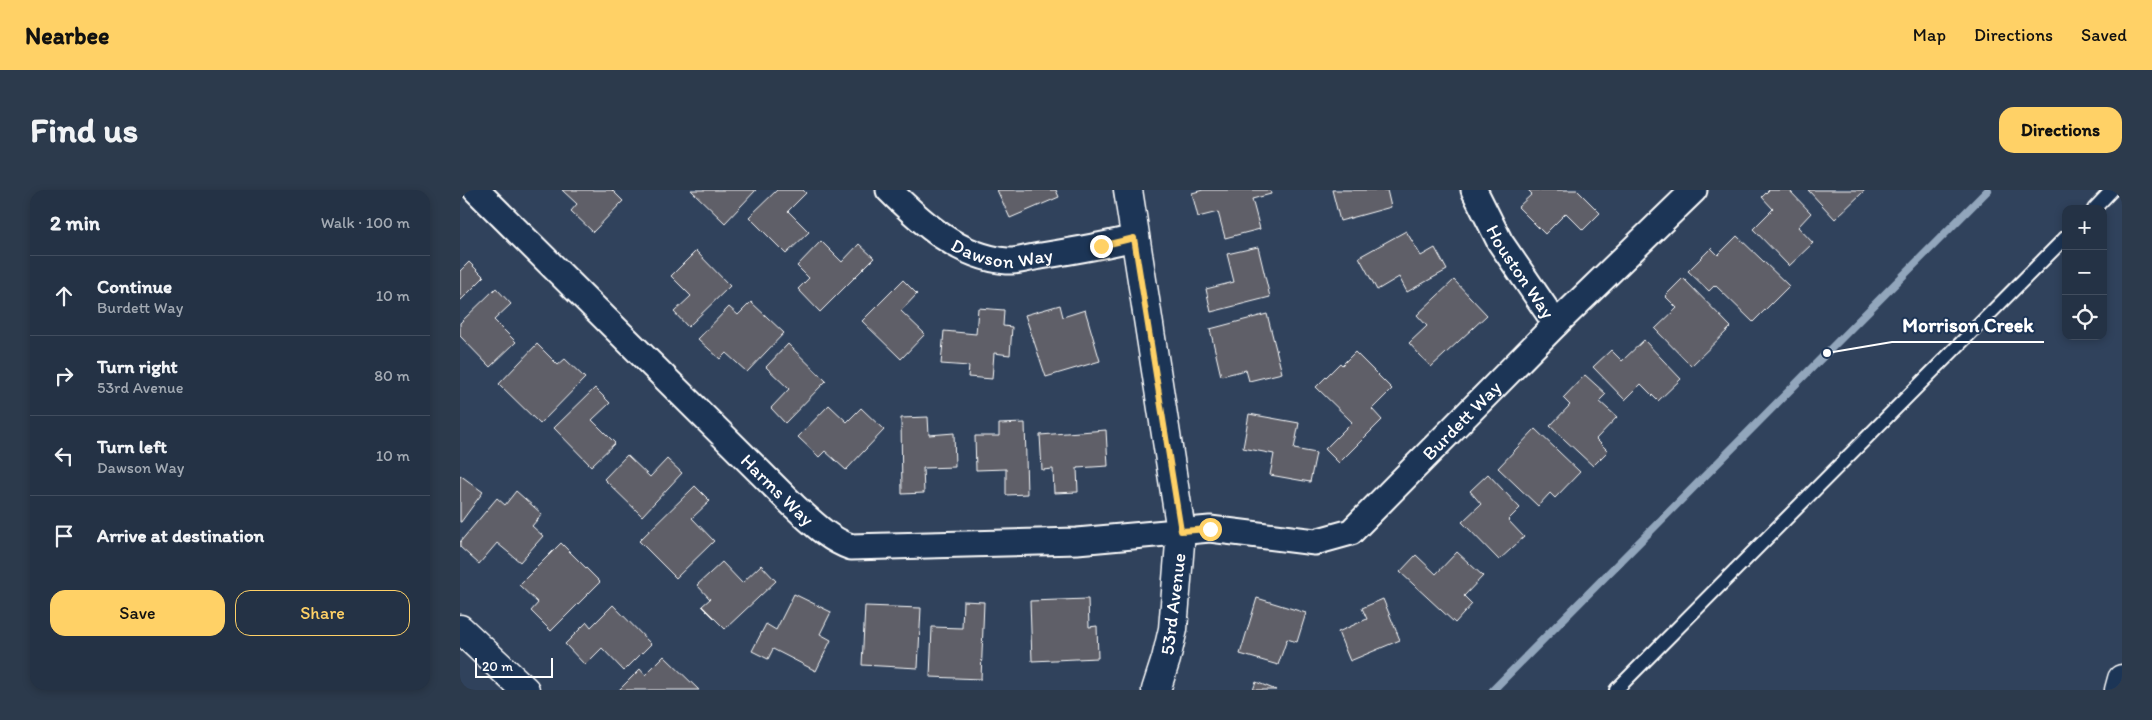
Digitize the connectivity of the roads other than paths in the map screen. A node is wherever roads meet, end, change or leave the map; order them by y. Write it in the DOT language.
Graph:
graph roads {
  1 [pos="476,190"];
  2 [pos="888,190"];
  3 [pos="1128,190"];
  4 [pos="1474,190"];
  5 [pos="1694,190"];
  6 [pos="2112,190"];
  7 [pos="2098,205"];
  8 [pos="1134,238"];
  9 [pos="2062,241"];
  10 [pos="1556,324"];
  11 [pos="1181,531"];
  12 [pos="460,629"];
  13 [pos="2122,679"];
  14 [pos="525,690"];
  15 [pos="1156,690"];
  16 [pos="1616,690"];
  17 [pos="2119,690"];
  1 -- 11 [label="street, Harms Way"];
  2 -- 8 [label="street, Dawson Way"];
  3 -- 8 [label="street, 53rd Avenue"];
  4 -- 10 [label="street, Houston Way"];
  5 -- 10 [label="street, Burdett Way"];
  6 -- 7 [label="lane"];
  8 -- 11 [label="street, 53rd Avenue"];
  9 -- 16 [label="lane"];
  10 -- 11 [label="street, Burdett Way"];
  11 -- 15 [label="street, 53rd Avenue"];
  12 -- 14 [label="street"];
  13 -- 17 [label="street"];
}
